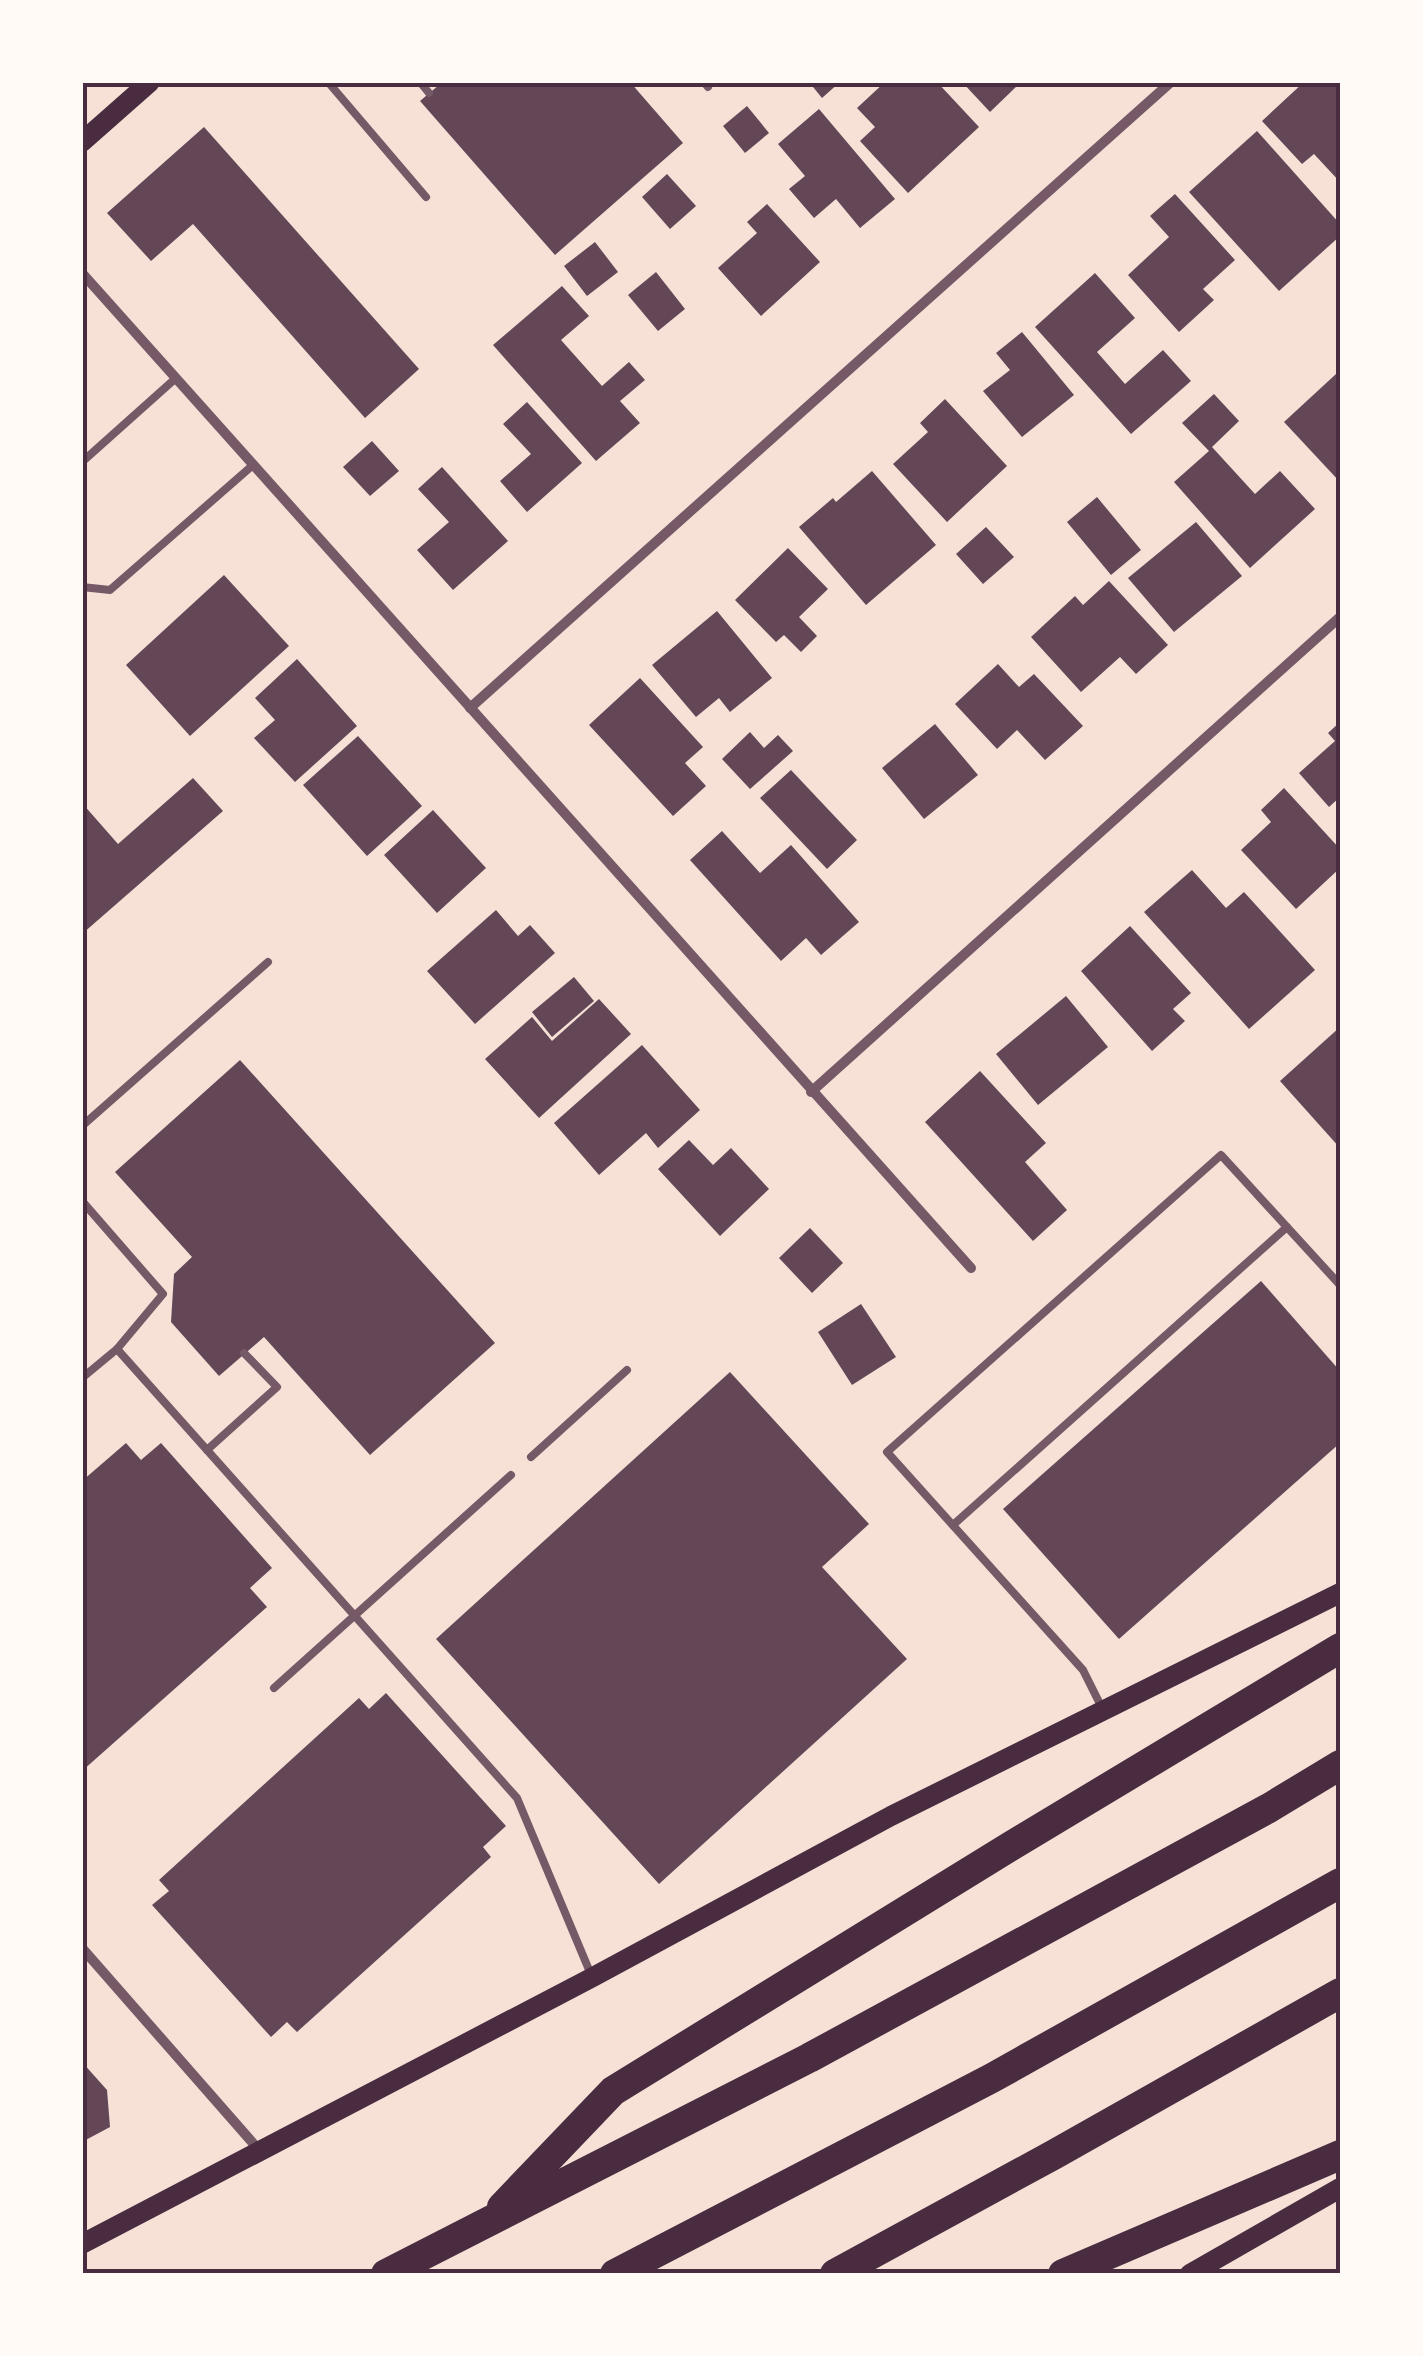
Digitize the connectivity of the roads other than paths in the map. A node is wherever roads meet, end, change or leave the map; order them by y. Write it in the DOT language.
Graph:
graph roads {
  1 [pos="150,82"];
  2 [pos="328,82"];
  3 [pos="420,82"];
  4 [pos="1171,82"];
  5 [pos="429,93"];
  6 [pos="82,142"];
  7 [pos="426,198"];
  8 [pos="82,273"];
  9 [pos="176,378"];
  10 [pos="82,462"];
  11 [pos="253,466"];
  12 [pos="82,586"];
  13 [pos="1340,617"];
  14 [pos="470,708"];
  15 [pos="268,962"];
  16 [pos="812,1092"];
  17 [pos="82,1126"];
  18 [pos="82,1201"];
  19 [pos="1287,1227"];
  20 [pos="972,1268"];
  21 [pos="1340,1286"];
  22 [pos="117,1349"];
  23 [pos="244,1353"];
  24 [pos="628,1370"];
  25 [pos="82,1378"];
  26 [pos="207,1450"];
  27 [pos="532,1457"];
  28 [pos="511,1476"];
  29 [pos="953,1524"];
  30 [pos="1340,1593"];
  31 [pos="356,1616"];
  32 [pos="1340,1648"];
  33 [pos="274,1688"];
  34 [pos="1103,1711"];
  35 [pos="1340,1765"];
  36 [pos="1340,1884"];
  37 [pos="82,1948"];
  38 [pos="592,1977"];
  39 [pos="1340,1993"];
  40 [pos="260,2151"];
  41 [pos="1340,2156"];
  42 [pos="1340,2188"];
  43 [pos="486,2224"];
  44 [pos="82,2244"];
  45 [pos="386,2274"];
  46 [pos="615,2274"];
  47 [pos="835,2274"];
  48 [pos="1063,2274"];
  49 [pos="1190,2274"];
  1 -- 6 [label="main road"];
  2 -- 7 [label="lane"];
  3 -- 5 [label="lane"];
  4 -- 14 [label="street"];
  8 -- 9 [label="street"];
  9 -- 10 [label="lane"];
  9 -- 11 [label="street"];
  11 -- 12 [label="lane"];
  11 -- 14 [label="street"];
  13 -- 16 [label="street"];
  14 -- 16 [label="street"];
  15 -- 17 [label="lane"];
  16 -- 20 [label="street"];
  18 -- 22 [label="lane"];
  19 -- 21 [label="lane"];
  19 -- 29 [label="lane"];
  19 -- 29 [label="lane"];
  22 -- 25 [label="lane"];
  22 -- 26 [label="lane"];
  23 -- 26 [label="lane"];
  24 -- 27 [label="lane"];
  26 -- 31 [label="lane"];
  28 -- 31 [label="lane"];
  29 -- 34 [label="lane"];
  30 -- 34 [label="main road"];
  31 -- 33 [label="lane"];
  31 -- 38 [label="lane"];
  32 -- 43 [label="highway"];
  34 -- 38 [label="main road"];
  35 -- 43 [label="highway"];
  36 -- 46 [label="highway"];
  37 -- 40 [label="street"];
  38 -- 40 [label="main road"];
  39 -- 47 [label="highway"];
  40 -- 44 [label="main road"];
  41 -- 48 [label="highway"];
  42 -- 49 [label="main road"];
  43 -- 45 [label="highway"];
}
